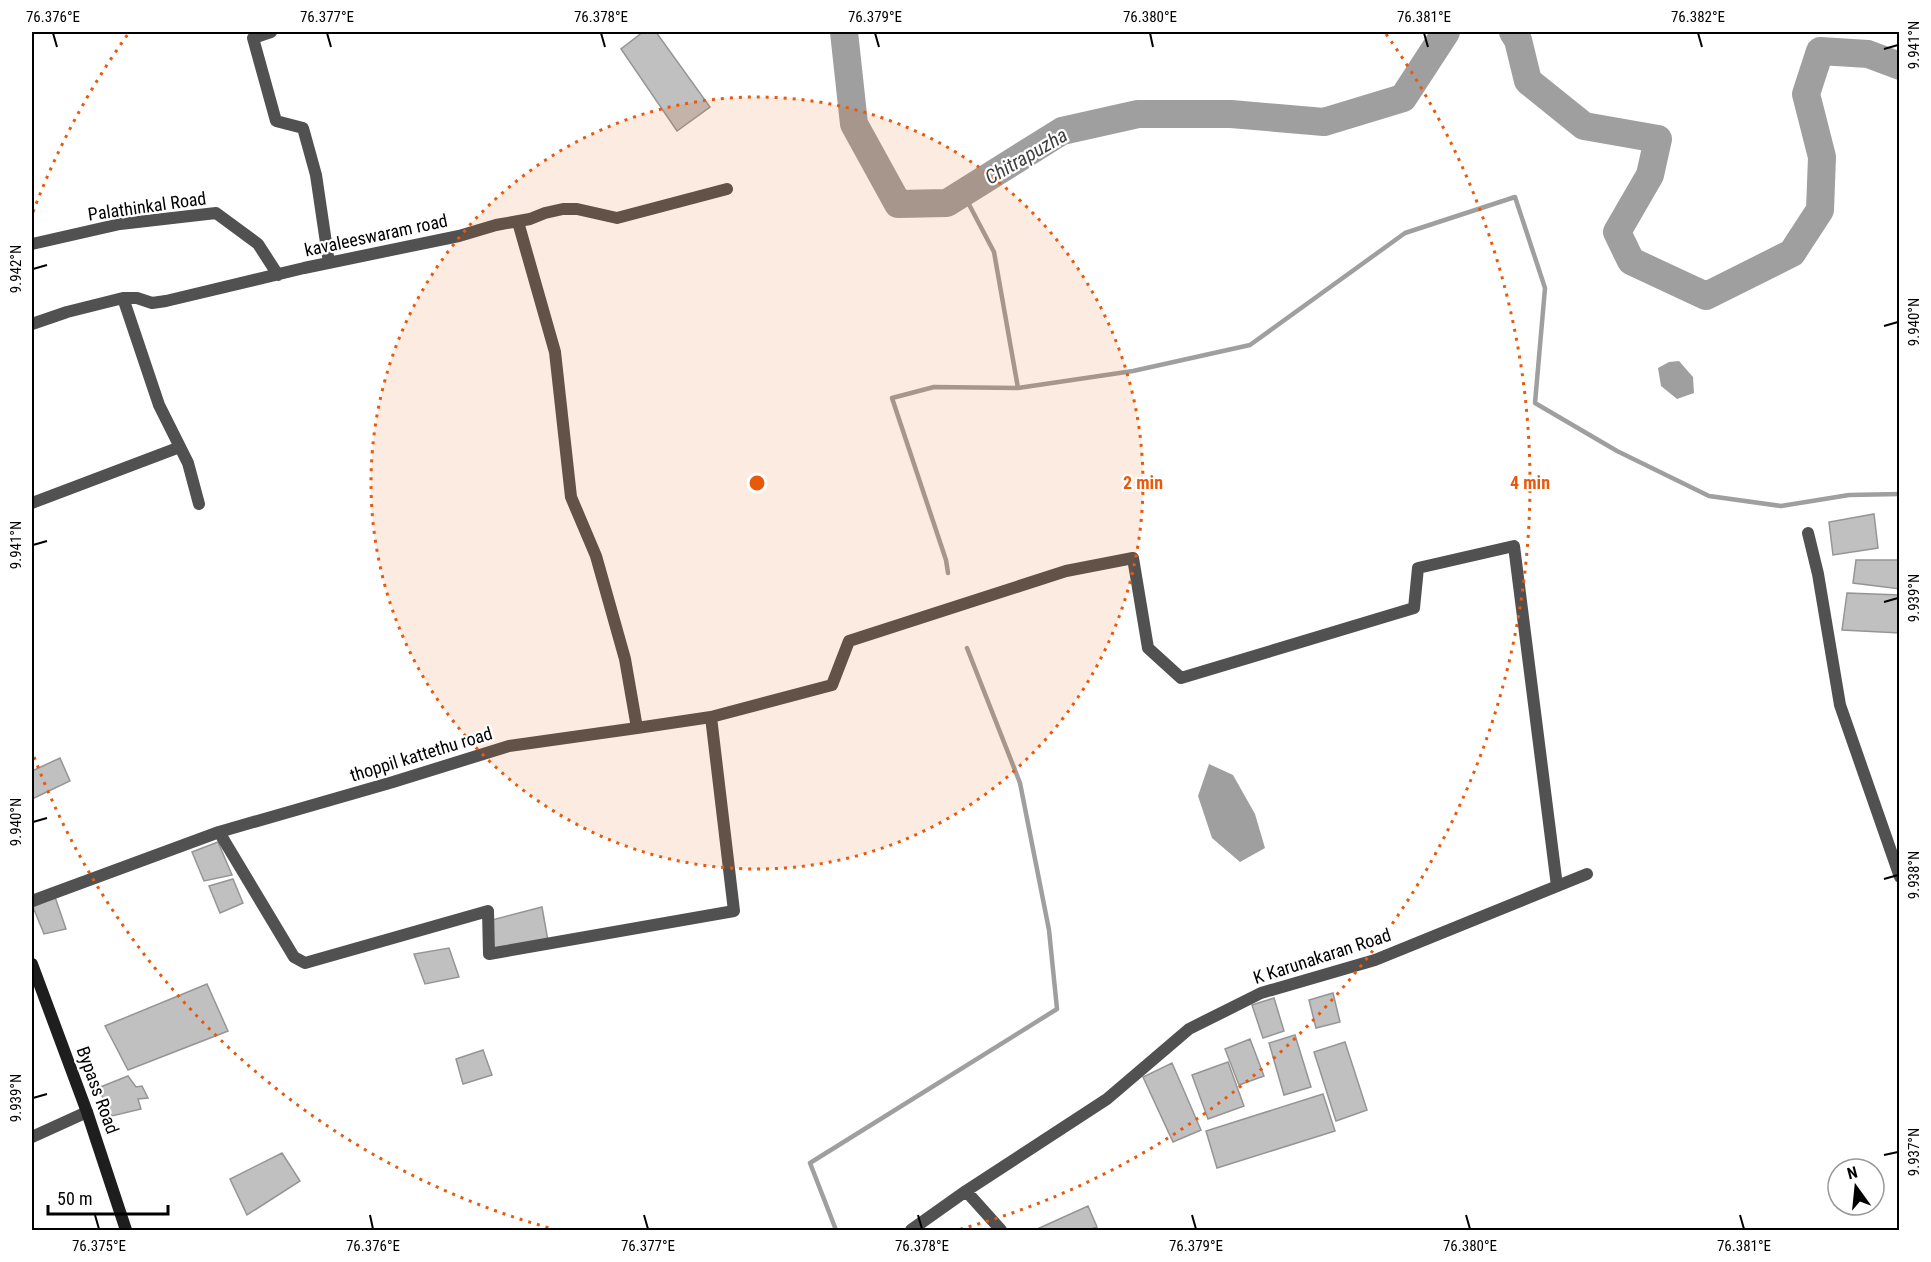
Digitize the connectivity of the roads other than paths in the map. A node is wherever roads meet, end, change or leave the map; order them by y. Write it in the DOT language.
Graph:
graph roads {
  1 [pos="271,32"];
  2 [pos="728,189"];
  3 [pos="518,222"];
  4 [pos="32,243"];
  5 [pos="329,263"];
  6 [pos="278,274"];
  7 [pos="123,298"];
  8 [pos="32,324"];
  9 [pos="180,447"];
  10 [pos="32,503"];
  11 [pos="199,504"];
  12 [pos="1808,533"];
  13 [pos="711,717"];
  14 [pos="637,728"];
  15 [pos="219,832"];
  16 [pos="1587,874"];
  17 [pos="1899,877"];
  18 [pos="1557,886"];
  19 [pos="32,901"];
  20 [pos="32,964"];
  21 [pos="87,1112"];
  22 [pos="32,1137"];
  23 [pos="966,1191"];
  24 [pos="126,1230"];
  25 [pos="911,1230"];
  26 [pos="1001,1230"];
  1 -- 5 [label="street"];
  2 -- 3 [label="street, kavaleeswaram road"];
  3 -- 5 [label="street, kavaleeswaram road"];
  3 -- 14 [label="street"];
  4 -- 6 [label="street, Palathinkal Road"];
  5 -- 6 [label="street, kavaleeswaram road"];
  6 -- 7 [label="street, kavaleeswaram road"];
  7 -- 8 [label="street, kavaleeswaram road"];
  7 -- 9 [label="street"];
  9 -- 10 [label="street"];
  9 -- 11 [label="street"];
  12 -- 17 [label="street"];
  13 -- 14 [label="street, thoppil kattethu road"];
  13 -- 15 [label="street"];
  13 -- 18 [label="street, thoppil kattethu road"];
  14 -- 15 [label="street, thoppil kattethu road"];
  15 -- 19 [label="street, thoppil kattethu road"];
  16 -- 18 [label="street, K Karunakaran Road"];
  18 -- 23 [label="street, K Karunakaran Road"];
  20 -- 21 [label="main road, Bypass Road"];
  21 -- 22 [label="street"];
  21 -- 24 [label="main road, Bypass Road"];
  23 -- 25 [label="street, K Karunakaran Road"];
  23 -- 26 [label="street"];
}
